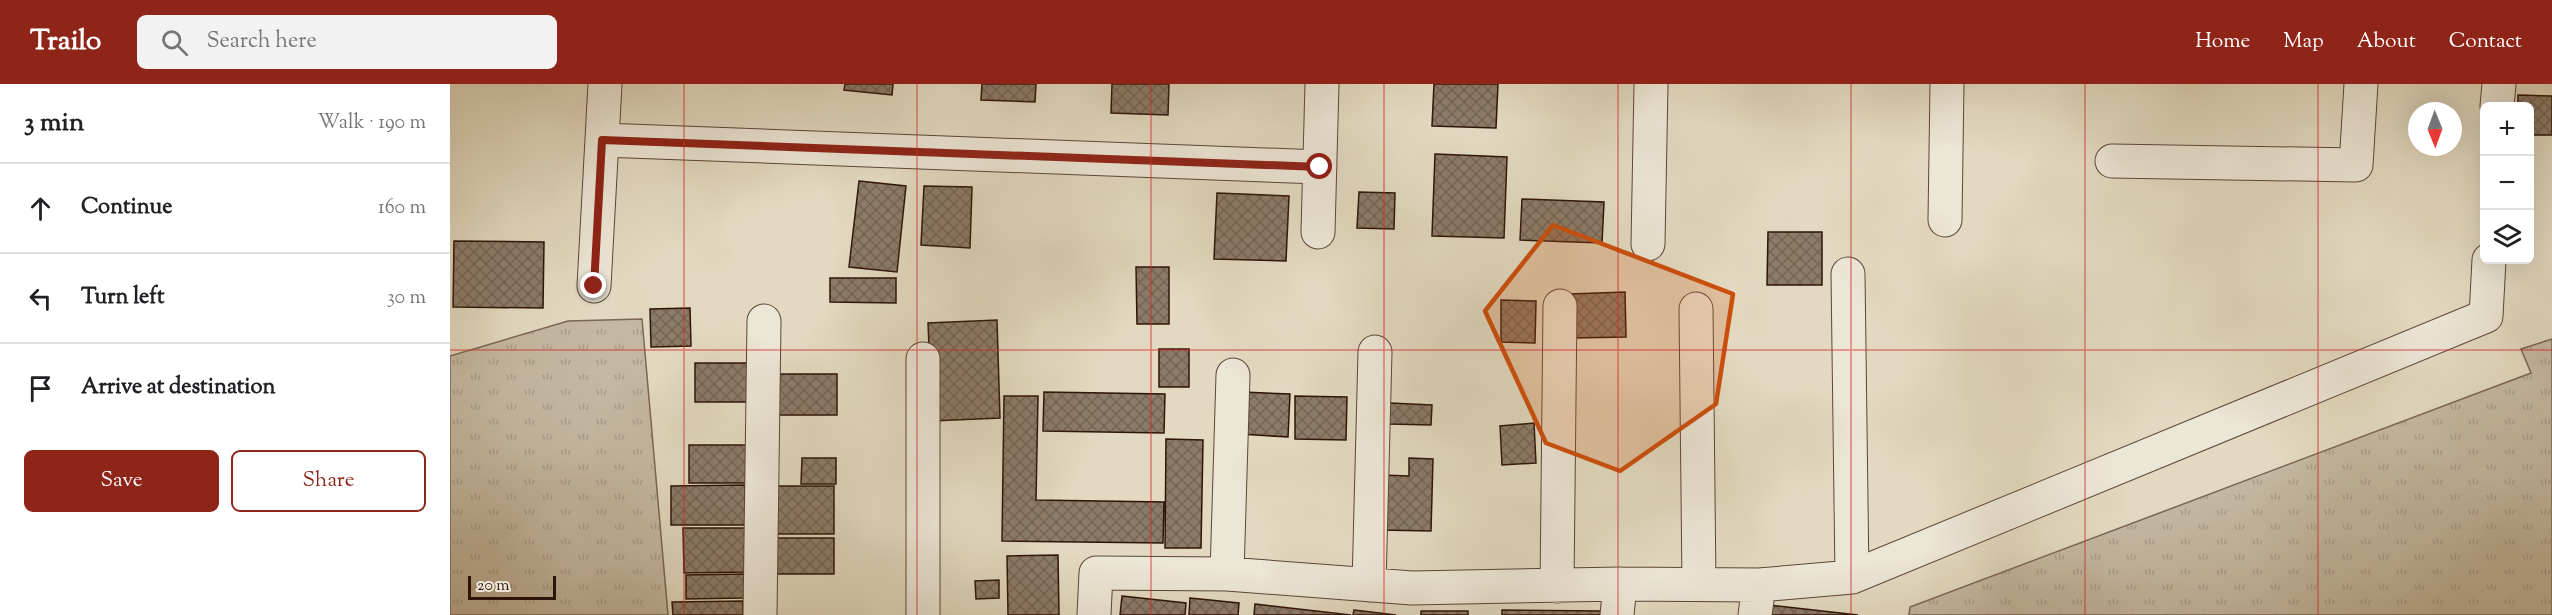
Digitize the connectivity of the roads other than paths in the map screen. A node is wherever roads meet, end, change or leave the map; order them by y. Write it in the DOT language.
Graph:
graph roads {
  1 [pos="605,84"];
  2 [pos="1323,84"];
  3 [pos="1651,84"];
  4 [pos="1947,84"];
  5 [pos="2361,84"];
  6 [pos="2499,84"];
  7 [pos="2498,102"];
  8 [pos="602,140"];
  9 [pos="2112,161"];
  10 [pos="1320,167"];
  11 [pos="1945,220"];
  12 [pos="1318,232"];
  13 [pos="1648,244"];
  14 [pos="2489,264"];
  15 [pos="1848,273"];
  16 [pos="594,286"];
  17 [pos="1560,306"];
  18 [pos="1696,309"];
  19 [pos="764,321"];
  20 [pos="1375,352"];
  21 [pos="923,359"];
  22 [pos="1233,375"];
  23 [pos="1227,574"];
  24 [pos="1852,577"];
  25 [pos="1699,584"];
  26 [pos="1369,585"];
  27 [pos="1557,586"];
  28 [pos="1618,600"];
  29 [pos="1757,600"];
  30 [pos="1490,602"];
  31 [pos="760,615"];
  32 [pos="923,615"];
  33 [pos="1094,615"];
  1 -- 8 [label="street"];
  2 -- 10 [label="street"];
  3 -- 13 [label="street"];
  4 -- 11 [label="street"];
  5 -- 9 [label="street"];
  6 -- 7 [label="street"];
  8 -- 10 [label="street"];
  8 -- 16 [label="street"];
  10 -- 12 [label="street"];
  14 -- 24 [label="street"];
  15 -- 24 [label="street"];
  17 -- 27 [label="street"];
  18 -- 25 [label="street"];
  19 -- 31 [label="street"];
  20 -- 26 [label="street"];
  21 -- 32 [label="street"];
  22 -- 23 [label="street"];
  23 -- 26 [label="street"];
  23 -- 33 [label="street"];
  24 -- 29 [label="street"];
  25 -- 28 [label="street"];
  25 -- 29 [label="street"];
  26 -- 30 [label="street"];
  27 -- 28 [label="street"];
  27 -- 30 [label="street"];
}
